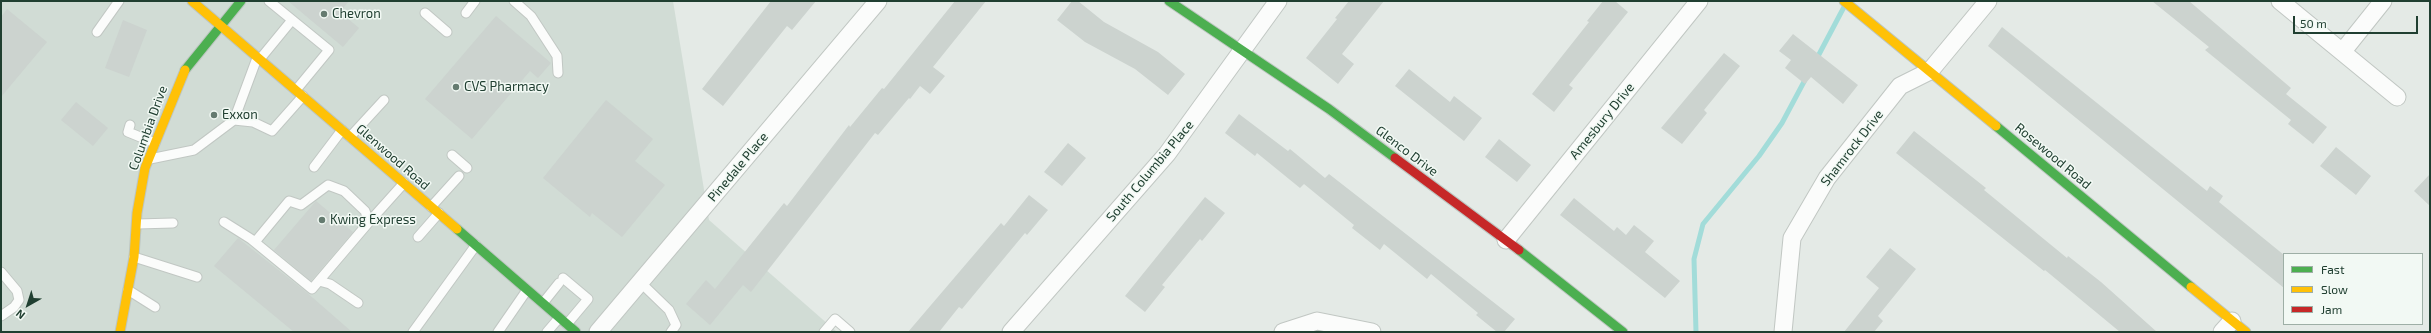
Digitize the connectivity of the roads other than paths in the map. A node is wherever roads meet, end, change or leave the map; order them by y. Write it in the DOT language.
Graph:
graph roads {
  1 [pos="119,1"];
  2 [pos="192,1"];
  3 [pos="241,1"];
  4 [pos="269,1"];
  5 [pos="475,1"];
  6 [pos="514,1"];
  7 [pos="878,1"];
  8 [pos="1169,1"];
  9 [pos="1278,1"];
  10 [pos="1699,1"];
  11 [pos="1844,1"];
  12 [pos="1988,1"];
  13 [pos="2280,1"];
  14 [pos="2383,1"];
  15 [pos="280,4"];
  16 [pos="425,13"];
  17 [pos="466,13"];
  18 [pos="292,20"];
  19 [pos="222,26"];
  20 [pos="97,32"];
  21 [pos="447,32"];
  22 [pos="1244,51"];
  23 [pos="2343,51"];
  24 [pos="259,58"];
  25 [pos="1930,71"];
  26 [pos="558,73"];
  27 [pos="299,93"];
  28 [pos="2397,97"];
  29 [pos="384,100"];
  30 [pos="234,120"];
  31 [pos="130,125"];
  32 [pos="342,130"];
  33 [pos="350,137"];
  34 [pos="154,144"];
  35 [pos="452,155"];
  36 [pos="149,159"];
  37 [pos="314,167"];
  38 [pos="467,168"];
  39 [pos="459,176"];
  40 [pos="404,183"];
  41 [pos="431,207"];
  42 [pos="439,213"];
  43 [pos="224,222"];
  44 [pos="369,222"];
  45 [pos="173,223"];
  46 [pos="137,224"];
  47 [pos="418,237"];
  48 [pos="1506,240"];
  49 [pos="253,241"];
  50 [pos="476,245"];
  51 [pos="134,257"];
  52 [pos="1,272"];
  53 [pos="197,277"];
  54 [pos="319,281"];
  55 [pos="640,282"];
  56 [pos="128,290"];
  57 [pos="527,290"];
  58 [pos="358,303"];
  59 [pos="543,303"];
  60 [pos="155,306"];
  61 [pos="1,316"];
  62 [pos="560,318"];
  63 [pos="567,324"];
  64 [pos="2227,326"];
  65 [pos="120,332"];
  66 [pos="413,332"];
  67 [pos="498,332"];
  68 [pos="547,332"];
  69 [pos="576,332"];
  70 [pos="598,332"];
  71 [pos="671,332"];
  72 [pos="824,332"];
  73 [pos="850,332"];
  74 [pos="1011,332"];
  75 [pos="1283,332"];
  76 [pos="1372,332"];
  77 [pos="1623,332"];
  78 [pos="1783,332"];
  79 [pos="2246,332"];
  1 -- 20 [label="lane"];
  2 -- 19 [label="street, Glenwood Road"];
  3 -- 19 [label="street, Columbia Drive"];
  4 -- 15 [label="lane"];
  5 -- 17 [label="lane"];
  6 -- 26 [label="lane"];
  7 -- 55 [label="street, Pinedale Place"];
  8 -- 22 [label="street, Glenco Drive"];
  9 -- 22 [label="street, South Columbia Place"];
  10 -- 48 [label="street, Amesbury Drive"];
  11 -- 25 [label="street, Rosewood Road"];
  12 -- 25 [label="street, Shamrock Drive"];
  13 -- 23 [label="street"];
  14 -- 23 [label="street"];
  15 -- 18 [label="lane"];
  16 -- 21 [label="lane"];
  18 -- 24 [label="lane"];
  18 -- 27 [label="lane"];
  19 -- 24 [label="street, Glenwood Road"];
  19 -- 34 [label="street, Columbia Drive"];
  22 -- 48 [label="street, Glenco Drive"];
  22 -- 74 [label="street, South Columbia Place"];
  23 -- 28 [label="street"];
  24 -- 27 [label="street, Glenwood Road"];
  24 -- 30 [label="lane"];
  25 -- 64 [label="street, Rosewood Road"];
  25 -- 78 [label="street, Shamrock Drive"];
  27 -- 30 [label="lane"];
  27 -- 32 [label="street, Glenwood Road"];
  29 -- 33 [label="lane"];
  30 -- 36 [label="lane"];
  31 -- 34 [label="lane"];
  32 -- 33 [label="street, Glenwood Road"];
  32 -- 37 [label="lane"];
  33 -- 40 [label="street, Glenwood Road"];
  34 -- 36 [label="street, Columbia Drive"];
  35 -- 38 [label="lane"];
  36 -- 46 [label="street, Columbia Drive"];
  39 -- 41 [label="lane"];
  40 -- 41 [label="street, Glenwood Road"];
  40 -- 44 [label="lane"];
  41 -- 42 [label="street, Glenwood Road"];
  42 -- 47 [label="lane"];
  42 -- 50 [label="street, Glenwood Road"];
  43 -- 49 [label="lane"];
  44 -- 49 [label="lane"];
  44 -- 54 [label="lane"];
  45 -- 46 [label="lane"];
  46 -- 51 [label="street, Columbia Drive"];
  48 -- 77 [label="street, Glenco Drive"];
  49 -- 54 [label="lane"];
  50 -- 57 [label="street, Glenwood Road"];
  50 -- 66 [label="lane"];
  51 -- 53 [label="lane"];
  51 -- 56 [label="street, Columbia Drive"];
  52 -- 61 [label="lane"];
  54 -- 58 [label="lane"];
  55 -- 70 [label="street, Pinedale Place"];
  55 -- 71 [label="lane"];
  56 -- 60 [label="lane"];
  56 -- 65 [label="street, Columbia Drive"];
  57 -- 59 [label="street, Glenwood Road"];
  57 -- 67 [label="lane"];
  59 -- 62 [label="street, Glenwood Road"];
  59 -- 63 [label="lane"];
  62 -- 63 [label="street, Glenwood Road"];
  62 -- 68 [label="lane"];
  63 -- 69 [label="street, Glenwood Road"];
  64 -- 79 [label="street, Rosewood Road"];
  72 -- 73 [label="lane"];
  75 -- 76 [label="street"];
}
